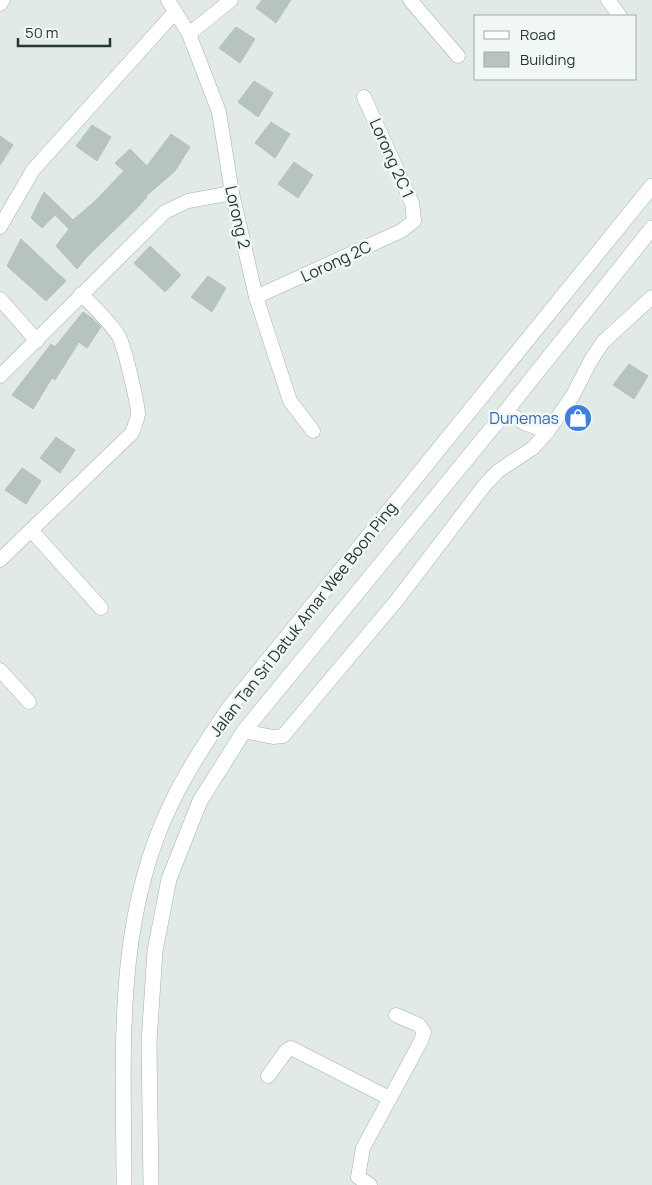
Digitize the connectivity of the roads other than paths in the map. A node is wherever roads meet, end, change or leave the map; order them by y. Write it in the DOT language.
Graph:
graph roads {
  1 [pos="3,0"];
  2 [pos="231,0"];
  3 [pos="410,0"];
  4 [pos="608,0"];
  5 [pos="0,4"];
  6 [pos="172,6"];
  7 [pos="619,15"];
  8 [pos="189,34"];
  9 [pos="458,56"];
  10 [pos="364,96"];
  11 [pos="652,186"];
  12 [pos="232,193"];
  13 [pos="414,221"];
  14 [pos="0,227"];
  15 [pos="652,228"];
  16 [pos="82,294"];
  17 [pos="256,297"];
  18 [pos="652,297"];
  19 [pos="0,299"];
  20 [pos="37,341"];
  21 [pos="0,376"];
  22 [pos="506,411"];
  23 [pos="313,431"];
  24 [pos="548,431"];
  25 [pos="31,530"];
  26 [pos="0,560"];
  27 [pos="101,608"];
  28 [pos="0,670"];
  29 [pos="29,702"];
  30 [pos="244,732"];
  31 [pos="396,1015"];
  32 [pos="268,1076"];
  33 [pos="389,1098"];
  34 [pos="124,1185"];
  35 [pos="151,1185"];
  36 [pos="370,1185"];
  1 -- 5 [label="street"];
  2 -- 8 [label="street"];
  3 -- 9 [label="street"];
  4 -- 7 [label="street"];
  6 -- 8 [label="street, Lorong 2"];
  6 -- 14 [label="street"];
  8 -- 12 [label="street, Lorong 2"];
  10 -- 13 [label="street, Lorong 2C 1"];
  11 -- 34 [label="main road, Jalan Tan Sri Datuk Amar Wee Boon Ping"];
  12 -- 16 [label="street"];
  12 -- 17 [label="street, Lorong 2"];
  13 -- 17 [label="street, Lorong 2C"];
  15 -- 22 [label="main road, Jalan Tan Sri Datuk Amar Wee Boon Ping"];
  16 -- 20 [label="street"];
  16 -- 25 [label="street"];
  17 -- 23 [label="street, Lorong 2"];
  18 -- 24 [label="street"];
  19 -- 20 [label="street"];
  20 -- 21 [label="street"];
  22 -- 24 [label="street"];
  22 -- 30 [label="main road, Jalan Tan Sri Datuk Amar Wee Boon Ping"];
  24 -- 30 [label="street"];
  25 -- 26 [label="street"];
  25 -- 27 [label="street"];
  28 -- 29 [label="street"];
  30 -- 35 [label="main road, Jalan Tan Sri Datuk Amar Wee Boon Ping"];
  31 -- 33 [label="street"];
  32 -- 33 [label="street"];
  33 -- 36 [label="street"];
}
